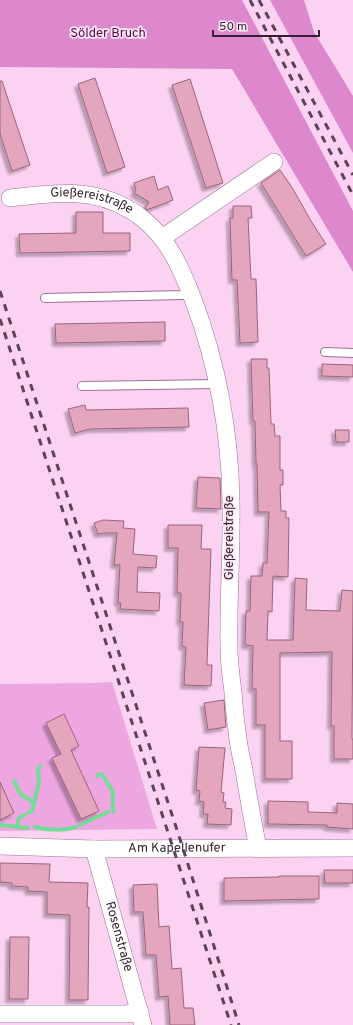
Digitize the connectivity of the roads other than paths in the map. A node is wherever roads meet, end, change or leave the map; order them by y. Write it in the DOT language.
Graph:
graph roads {
  1 [pos="274,162"];
  2 [pos="10,198"];
  3 [pos="162,238"];
  4 [pos="191,294"];
  5 [pos="45,298"];
  6 [pos="325,352"];
  7 [pos="353,353"];
  8 [pos="218,384"];
  9 [pos="82,386"];
  10 [pos="0,846"];
  11 [pos="258,848"];
  12 [pos="353,848"];
  13 [pos="94,849"];
  14 [pos="0,1014"];
  15 [pos="142,1019"];
  1 -- 3 [label="street"];
  2 -- 3 [label="street, Gießereistraße"];
  3 -- 4 [label="street, Gießereistraße"];
  4 -- 5 [label="lane"];
  4 -- 8 [label="street, Gießereistraße"];
  6 -- 7 [label="lane"];
  8 -- 9 [label="lane"];
  8 -- 11 [label="street, Gießereistraße"];
  10 -- 13 [label="street, Am Kapellenufer"];
  11 -- 12 [label="street, Am Kapellenufer"];
  11 -- 13 [label="street, Am Kapellenufer"];
  13 -- 15 [label="street, Rosenstraße"];
  14 -- 15 [label="street"];
}
